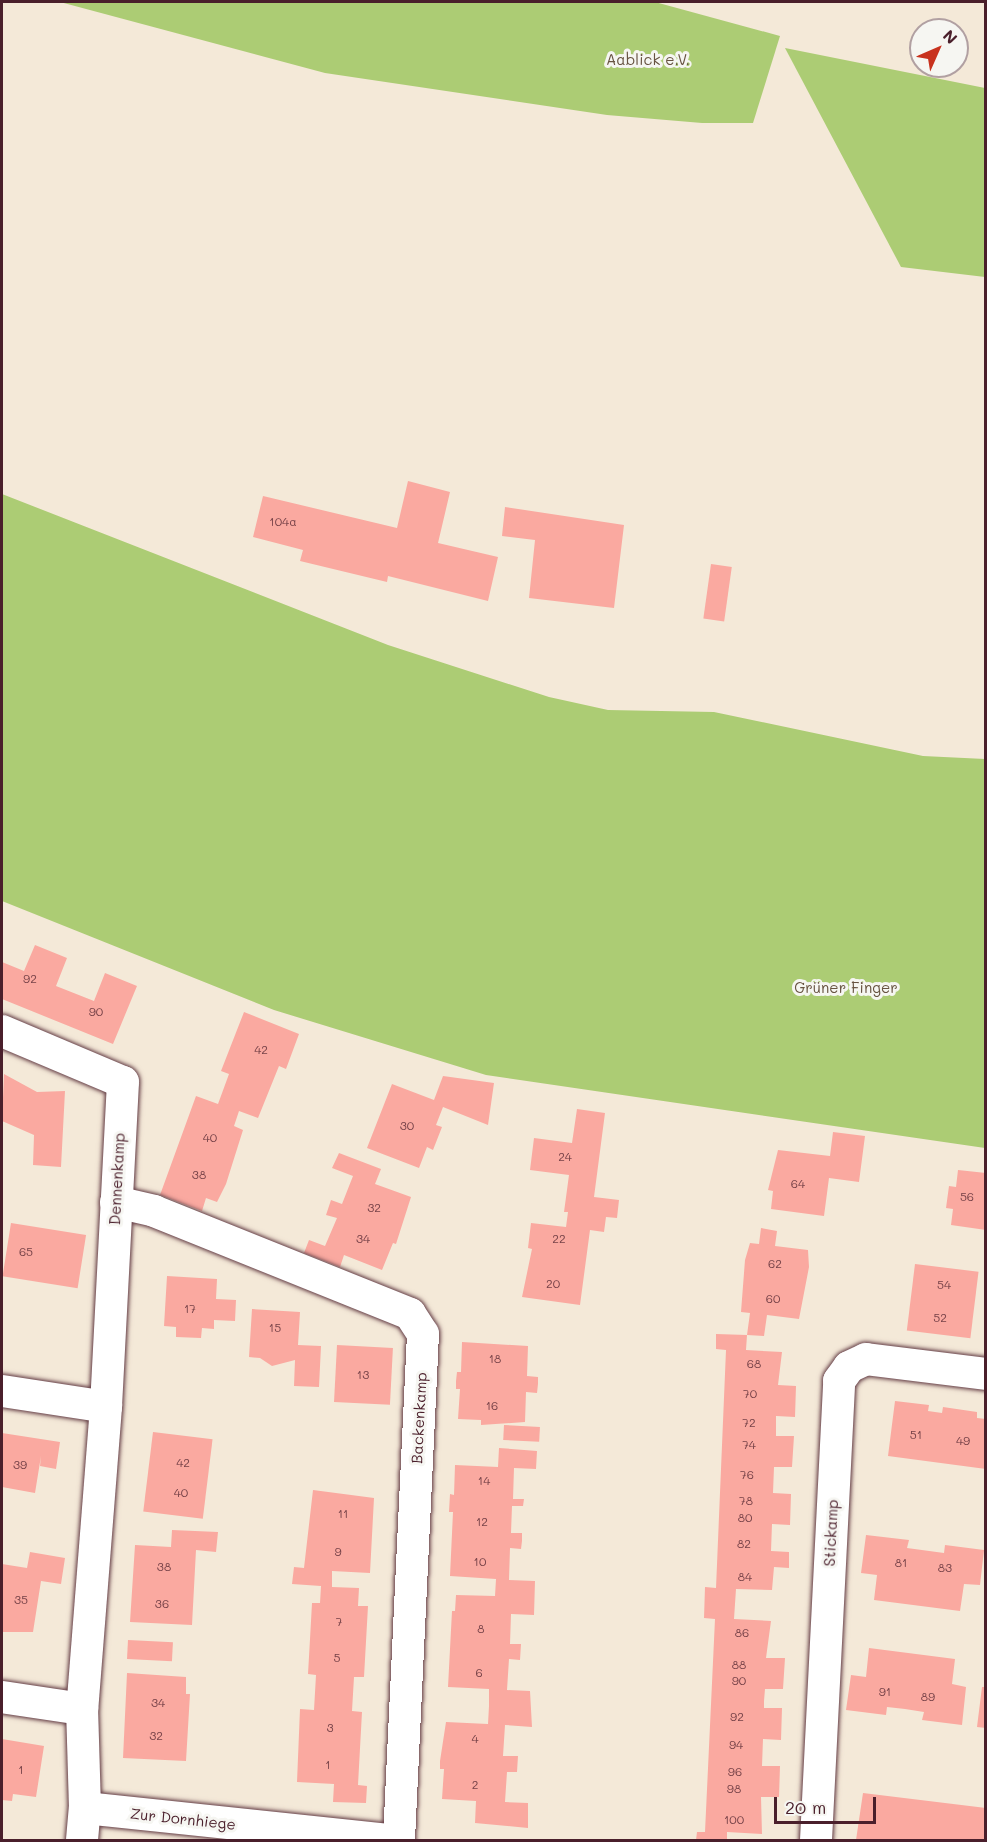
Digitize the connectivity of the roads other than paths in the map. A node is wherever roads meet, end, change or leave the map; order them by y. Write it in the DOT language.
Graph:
graph roads {
  1 [pos="2,1031"];
  2 [pos="116,1202"];
  3 [pos="986,1374"];
  4 [pos="2,1391"];
  5 [pos="106,1407"];
  6 [pos="2,1697"];
  7 [pos="82,1709"];
  8 [pos="85,1808"];
  9 [pos="81,1840"];
  10 [pos="388,1840"];
  11 [pos="399,1840"];
  12 [pos="816,1840"];
  1 -- 2 [label="street, Dennenkamp"];
  2 -- 5 [label="street, Dennenkamp"];
  2 -- 11 [label="street, Backenkamp"];
  3 -- 12 [label="street, Stickamp"];
  4 -- 5 [label="street"];
  5 -- 7 [label="street, Dennenkamp"];
  6 -- 7 [label="street"];
  7 -- 8 [label="street"];
  8 -- 9 [label="street"];
  8 -- 10 [label="street, Zur Dornhiege"];
}
